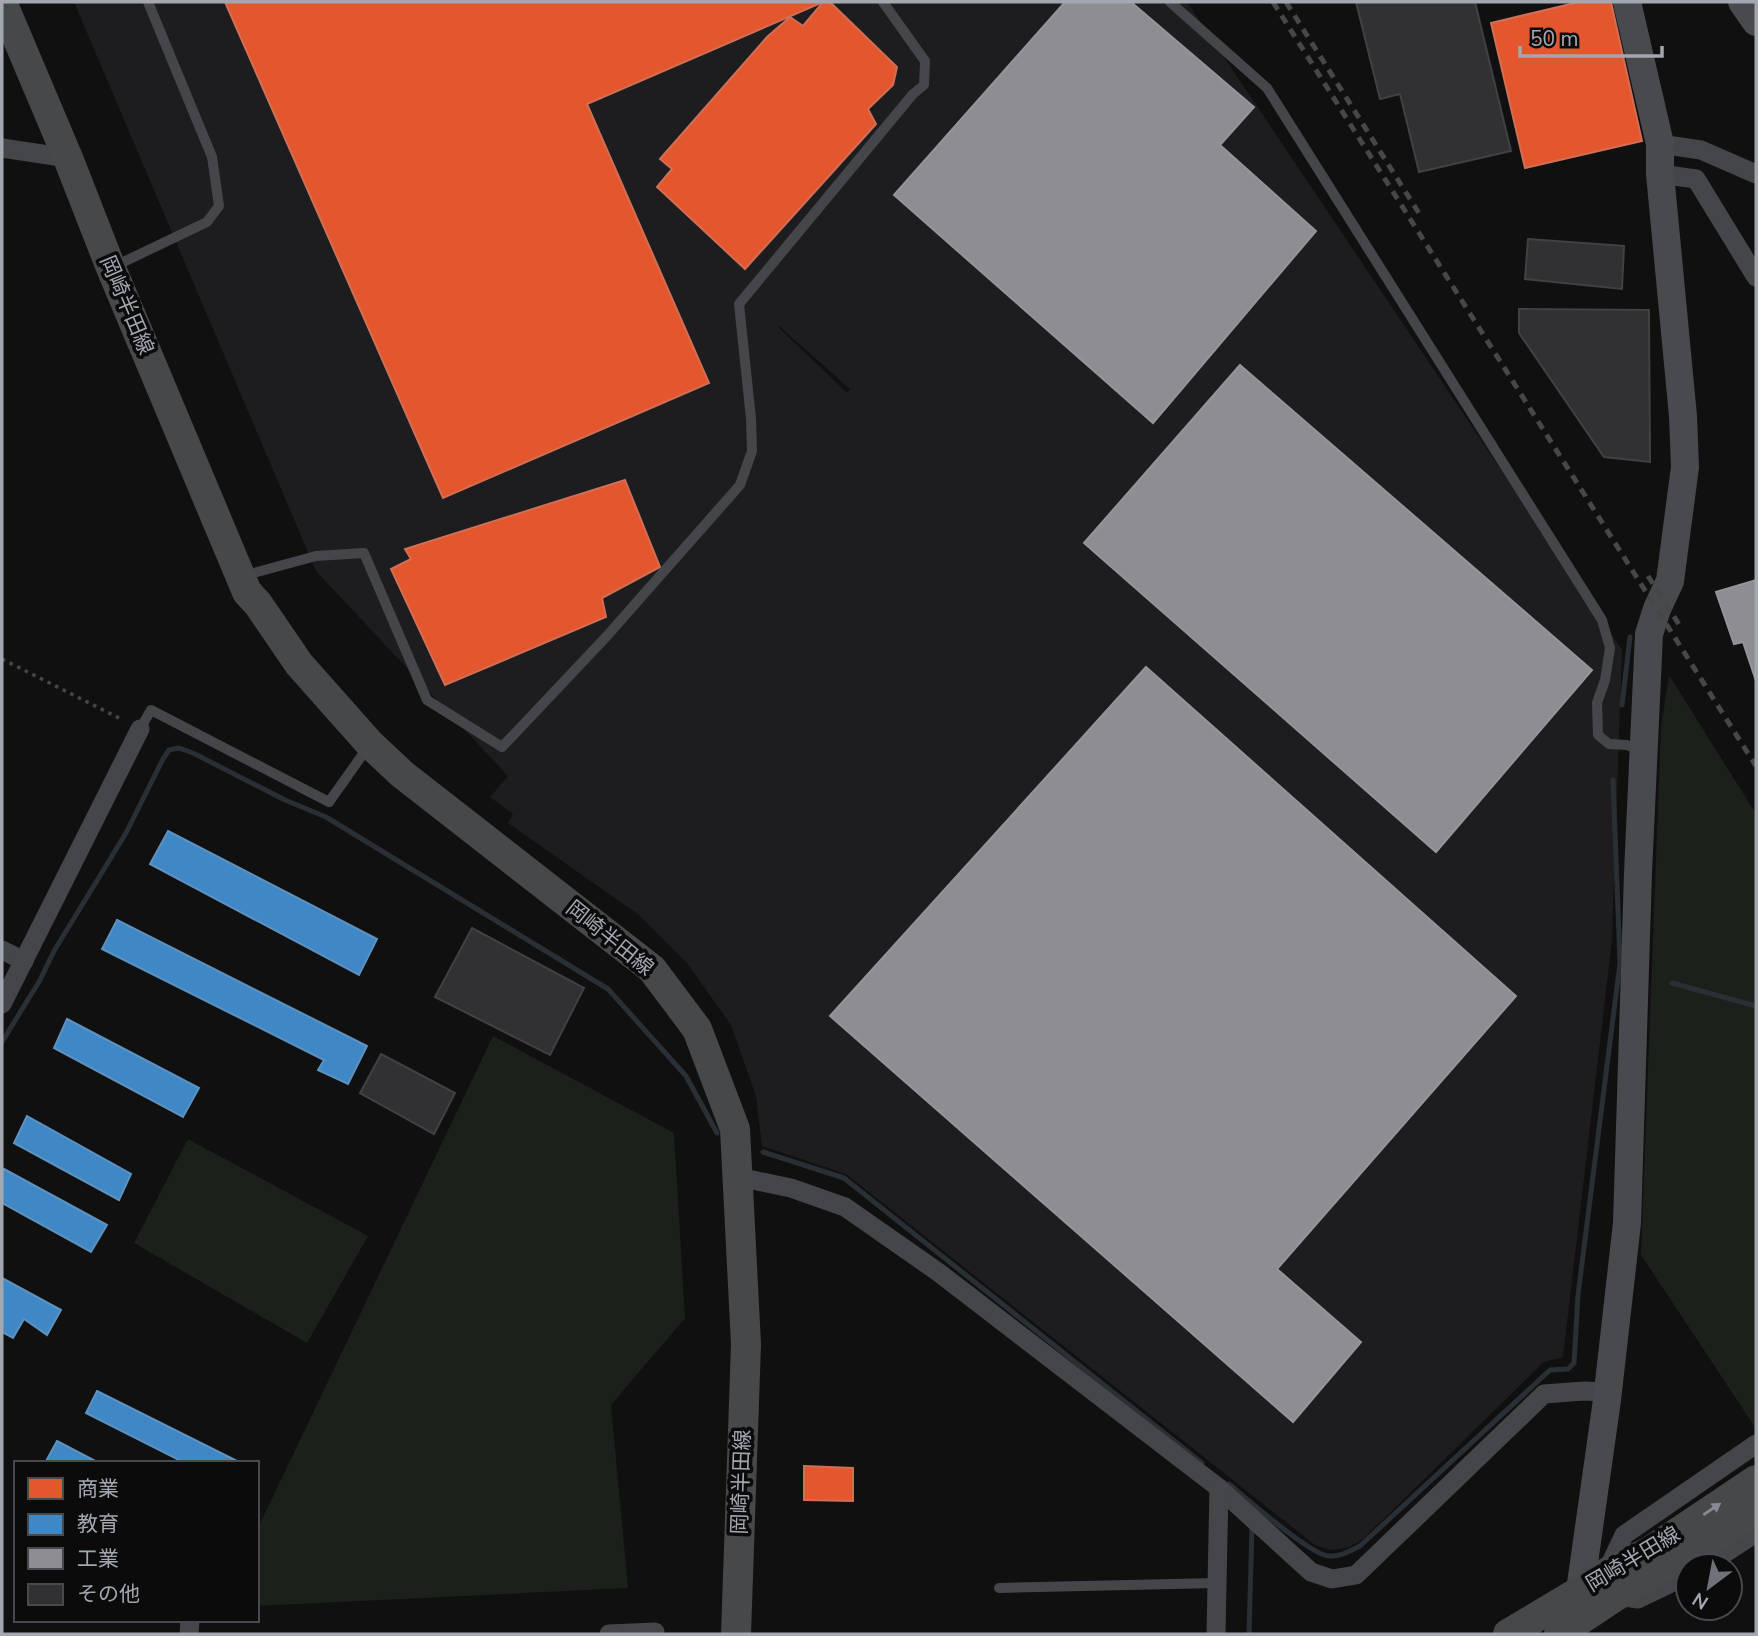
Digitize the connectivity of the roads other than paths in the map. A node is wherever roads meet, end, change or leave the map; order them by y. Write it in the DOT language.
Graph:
graph roads {
  1 [pos="2,2"];
  2 [pos="18,2"];
  3 [pos="148,2"];
  4 [pos="883,2"];
  5 [pos="1170,2"];
  6 [pos="1627,2"];
  7 [pos="1742,2"];
  8 [pos="1756,22"];
  9 [pos="1661,144"];
  10 [pos="2,148"];
  11 [pos="68,158"];
  12 [pos="1660,174"];
  13 [pos="1756,174"];
  14 [pos="119,265"];
  15 [pos="1756,277"];
  16 [pos="257,572"];
  17 [pos="258,604"];
  18 [pos="140,729"];
  19 [pos="370,744"];
  20 [pos="1643,752"];
  21 [pos="2,950"];
  22 [pos="24,961"];
  23 [pos="2,1004"];
  24 [pos="738,1177"];
  25 [pos="1608,1392"];
  26 [pos="1756,1444"];
  27 [pos="1756,1480"];
  28 [pos="1219,1488"];
  29 [pos="1756,1509"];
  30 [pos="1756,1533"];
  31 [pos="1727,1552"];
  32 [pos="1674,1582"];
  33 [pos="1218,1583"];
  34 [pos="1611,1584"];
  35 [pos="999,1588"];
  36 [pos="1580,1591"];
  37 [pos="1571,1630"];
  38 [pos="655,1632"];
  39 [pos="610,1634"];
  40 [pos="736,1634"];
  41 [pos="1216,1634"];
  42 [pos="1508,1634"];
  1 -- 11 [label="main road, 岡崎半田線"];
  2 -- 14 [label="main road, 岡崎半田線"];
  3 -- 14 [label="lane"];
  4 -- 16 [label="lane"];
  5 -- 20 [label="lane"];
  6 -- 9 [label="street"];
  7 -- 8 [label="street"];
  9 -- 12 [label="street"];
  9 -- 13 [label="street"];
  10 -- 11 [label="street"];
  11 -- 14 [label="main road, 岡崎半田線"];
  12 -- 15 [label="street"];
  12 -- 20 [label="street"];
  14 -- 16 [label="main road, 岡崎半田線"];
  14 -- 17 [label="main road, 岡崎半田線"];
  16 -- 17 [label="main road, 岡崎半田線"];
  17 -- 19 [label="main road, 岡崎半田線"];
  18 -- 19 [label="lane"];
  18 -- 22 [label="street"];
  19 -- 24 [label="main road, 岡崎半田線"];
  20 -- 25 [label="street"];
  21 -- 22 [label="street"];
  22 -- 23 [label="street"];
  24 -- 28 [label="street"];
  24 -- 40 [label="main road, 岡崎半田線"];
  25 -- 28 [label="street"];
  25 -- 36 [label="street"];
  26 -- 34 [label="street"];
  34 -- 27 [label="main road, 岡崎半田線, one-way"];
  28 -- 33 [label="street"];
  29 -- 34 [label="main road, 岡崎半田線"];
  30 -- 31 [label="street"];
  32 -- 34 [label="street"];
  33 -- 35 [label="lane"];
  33 -- 41 [label="street"];
  34 -- 36 [label="main road, 岡崎半田線"];
  34 -- 37 [label="main road, 岡崎半田線"];
  36 -- 37 [label="street"];
  36 -- 42 [label="main road, 岡崎半田線"];
  38 -- 39 [label="street"];
}
